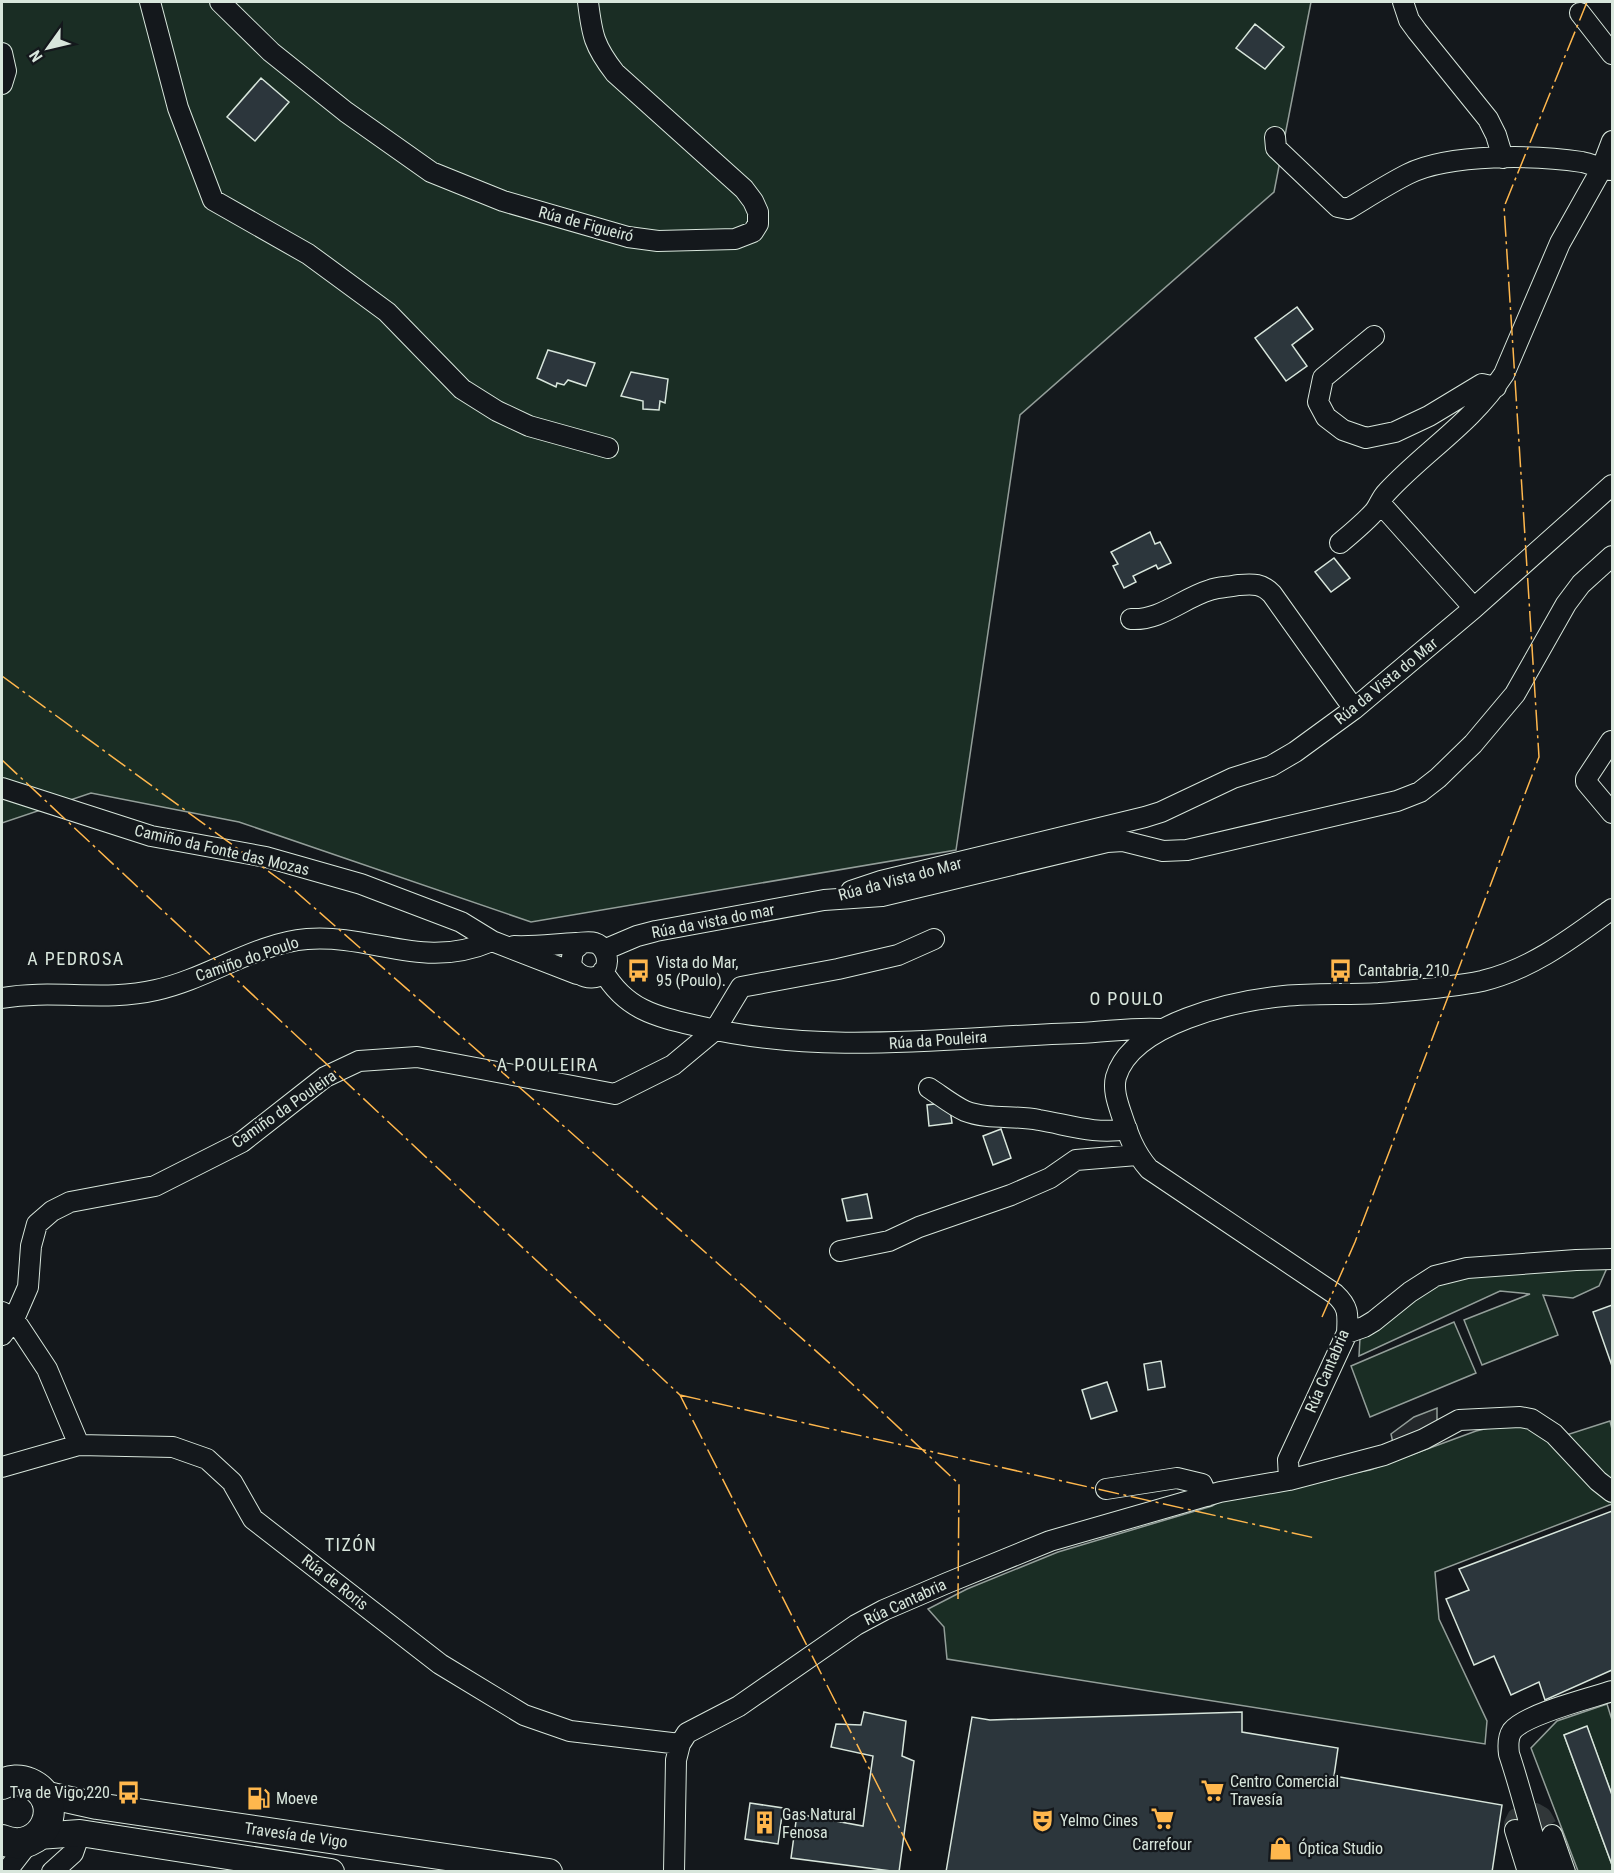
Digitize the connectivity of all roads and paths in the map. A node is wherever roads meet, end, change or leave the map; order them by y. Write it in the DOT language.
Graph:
graph roads {
  1 [pos="150,2"];
  2 [pos="220,2"];
  3 [pos="588,2"];
  4 [pos="1404,2"];
  5 [pos="1580,13"];
  6 [pos="2,52"];
  7 [pos="1612,54"];
  8 [pos="2,84"];
  9 [pos="1275,137"];
  10 [pos="1612,141"];
  11 [pos="1503,158"];
  12 [pos="1607,170"];
  13 [pos="1374,336"];
  14 [pos="1496,387"];
  15 [pos="608,448"];
  16 [pos="1612,484"];
  17 [pos="1380,503"];
  18 [pos="1340,543"];
  19 [pos="1612,556"];
  20 [pos="1474,608"];
  21 [pos="1131,620"];
  22 [pos="1354,709"];
  23 [pos="1611,741"];
  24 [pos="2,788"];
  25 [pos="1612,813"];
  26 [pos="1124,822"];
  27 [pos="1149,849"];
  28 [pos="824,900"];
  29 [pos="1612,909"];
  30 [pos="934,939"];
  31 [pos="499,943"];
  32 [pos="582,943"];
  33 [pos="604,950"];
  34 [pos="603,971"];
  35 [pos="577,974"];
  36 [pos="2,998"];
  37 [pos="1161,1029"];
  38 [pos="715,1030"];
  39 [pos="929,1088"];
  40 [pos="1127,1129"];
  41 [pos="1137,1155"];
  42 [pos="840,1251"];
  43 [pos="1612,1259"];
  44 [pos="8,1316"];
  45 [pos="1347,1333"];
  46 [pos="2,1335"];
  47 [pos="79,1445"];
  48 [pos="2,1467"];
  49 [pos="1289,1480"];
  50 [pos="1106,1489"];
  51 [pos="1612,1492"];
  52 [pos="1207,1496"];
  53 [pos="1612,1691"];
  54 [pos="680,1744"];
  55 [pos="2,1784"];
  56 [pos="43,1794"];
  57 [pos="1515,1830"];
  58 [pos="80,1833"];
  59 [pos="1552,1835"];
  60 [pos="23,1839"];
  61 [pos="6,1872"];
  62 [pos="51,1872"];
  63 [pos="332,1872"];
  64 [pos="549,1872"];
  65 [pos="674,1872"];
  66 [pos="1528,1872"];
  67 [pos="1544,1872"];
  68 [pos="1565,1872"];
  1 -- 15 [label="street"];
  2 -- 3 [label="street, Rúa de Figueiró"];
  4 -- 11 [label="street"];
  5 -- 7 [label="street"];
  6 -- 8 [label="street"];
  9 -- 11 [label="street"];
  10 -- 12 [label="street"];
  11 -- 12 [label="street"];
  12 -- 14 [label="street"];
  13 -- 14 [label="street"];
  14 -- 17 [label="street"];
  16 -- 20 [label="street, Rúa da Vista do Mar"];
  17 -- 18 [label="street"];
  17 -- 20 [label="street"];
  19 -- 27 [label="street, Rúa da Vista do Mar"];
  20 -- 22 [label="street, Rúa da Vista do Mar"];
  21 -- 22 [label="street"];
  22 -- 26 [label="street, Rúa da Vista do Mar"];
  23 -- 25 [label="street"];
  24 -- 31 [label="street, Camiño da Fonte das Mozas"];
  26 -- 27 [label="street"];
  26 -- 28 [label="street, Rúa da Vista do Mar"];
  27 -- 28 [label="street, Rúa da Vista do Mar"];
  28 -- 33 [label="street, Rúa da vista do mar"];
  29 -- 37 [label="street, Rúa Cantabria"];
  30 -- 38 [label="street"];
  31 -- 32 [label="street"];
  31 -- 35 [label="street, Camiño da Fonte das Mozas"];
  31 -- 36 [label="street, Camiño do Poulo"];
  32 -- 33 [label="street"];
  32 -- 35 [label="street"];
  33 -- 34 [label="street"];
  34 -- 35 [label="street"];
  34 -- 38 [label="street, Rúa da Pouleira"];
  37 -- 38 [label="street, Rúa da Pouleira"];
  37 -- 40 [label="street, Rúa Cantabria"];
  38 -- 44 [label="street, Camiño da Pouleira"];
  39 -- 40 [label="street"];
  40 -- 41 [label="street, Rúa Cantabria"];
  41 -- 42 [label="street"];
  41 -- 45 [label="street, Rúa Cantabria"];
  43 -- 45 [label="street"];
  44 -- 46 [label="street, Camiño da Pouleira"];
  44 -- 47 [label="street"];
  45 -- 49 [label="street, Rúa Cantabria"];
  47 -- 48 [label="street, Rúa de Roris"];
  47 -- 54 [label="street, Rúa de Roris"];
  49 -- 51 [label="street"];
  49 -- 52 [label="street, Rúa Cantabria"];
  50 -- 52 [label="street"];
  52 -- 54 [label="street, Rúa Cantabria"];
  53 -- 67 [label="street"];
  54 -- 65 [label="street"];
  55 -- 56 [label="highway"];
  56 -- 60 [label="highway"];
  56 -- 64 [label="main road, Travesía de Vigo"];
  57 -- 66 [label="street"];
  58 -- 60 [label="main road, Travesía de Vigo"];
  58 -- 62 [label="street"];
  58 -- 63 [label="main road, Travesía de Vigo"];
  59 -- 68 [label="street"];
  60 -- 61 [label="street"];
}
